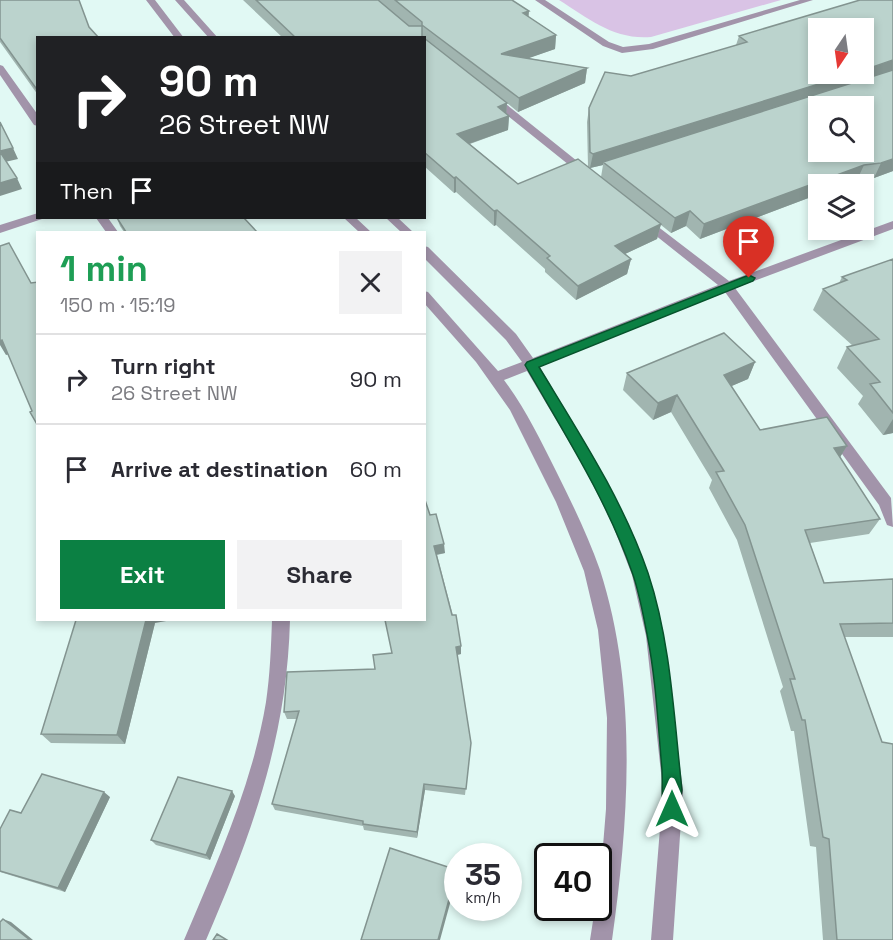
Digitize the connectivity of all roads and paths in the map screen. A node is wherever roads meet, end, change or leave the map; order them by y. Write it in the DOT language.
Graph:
graph roads {
  1 [pos="150,0"];
  2 [pos="179,0"];
  3 [pos="539,0"];
  4 [pos="808,0"];
  5 [pos="178,36"];
  6 [pos="212,36"];
  7 [pos="0,68"];
  8 [pos="479,88"];
  9 [pos="36,120"];
  10 [pos="595,176"];
  11 [pos="634,212"];
  12 [pos="36,217"];
  13 [pos="351,219"];
  14 [pos="393,219"];
  15 [pos="0,229"];
  16 [pos="890,230"];
  17 [pos="363,231"];
  18 [pos="406,231"];
  19 [pos="426,252"];
  20 [pos="727,286"];
  21 [pos="426,297"];
  22 [pos="531,365"];
  23 [pos="495,378"];
  24 [pos="893,520"];
  25 [pos="281,621"];
  26 [pos="195,940"];
  27 [pos="601,940"];
  28 [pos="662,940"];
  1 -- 5 [label="street"];
  2 -- 6 [label="street"];
  3 -- 4 [label="street"];
  7 -- 9 [label="street"];
  8 -- 10 [label="street"];
  11 -- 20 [label="street"];
  12 -- 15 [label="street"];
  13 -- 17 [label="street"];
  14 -- 18 [label="street"];
  16 -- 20 [label="street"];
  19 -- 22 [label="street"];
  20 -- 22 [label="street"];
  20 -- 24 [label="street"];
  21 -- 23 [label="street"];
  22 -- 23 [label="street"];
  22 -- 28 [label="street"];
  23 -- 27 [label="street"];
  25 -- 26 [label="street"];
}
